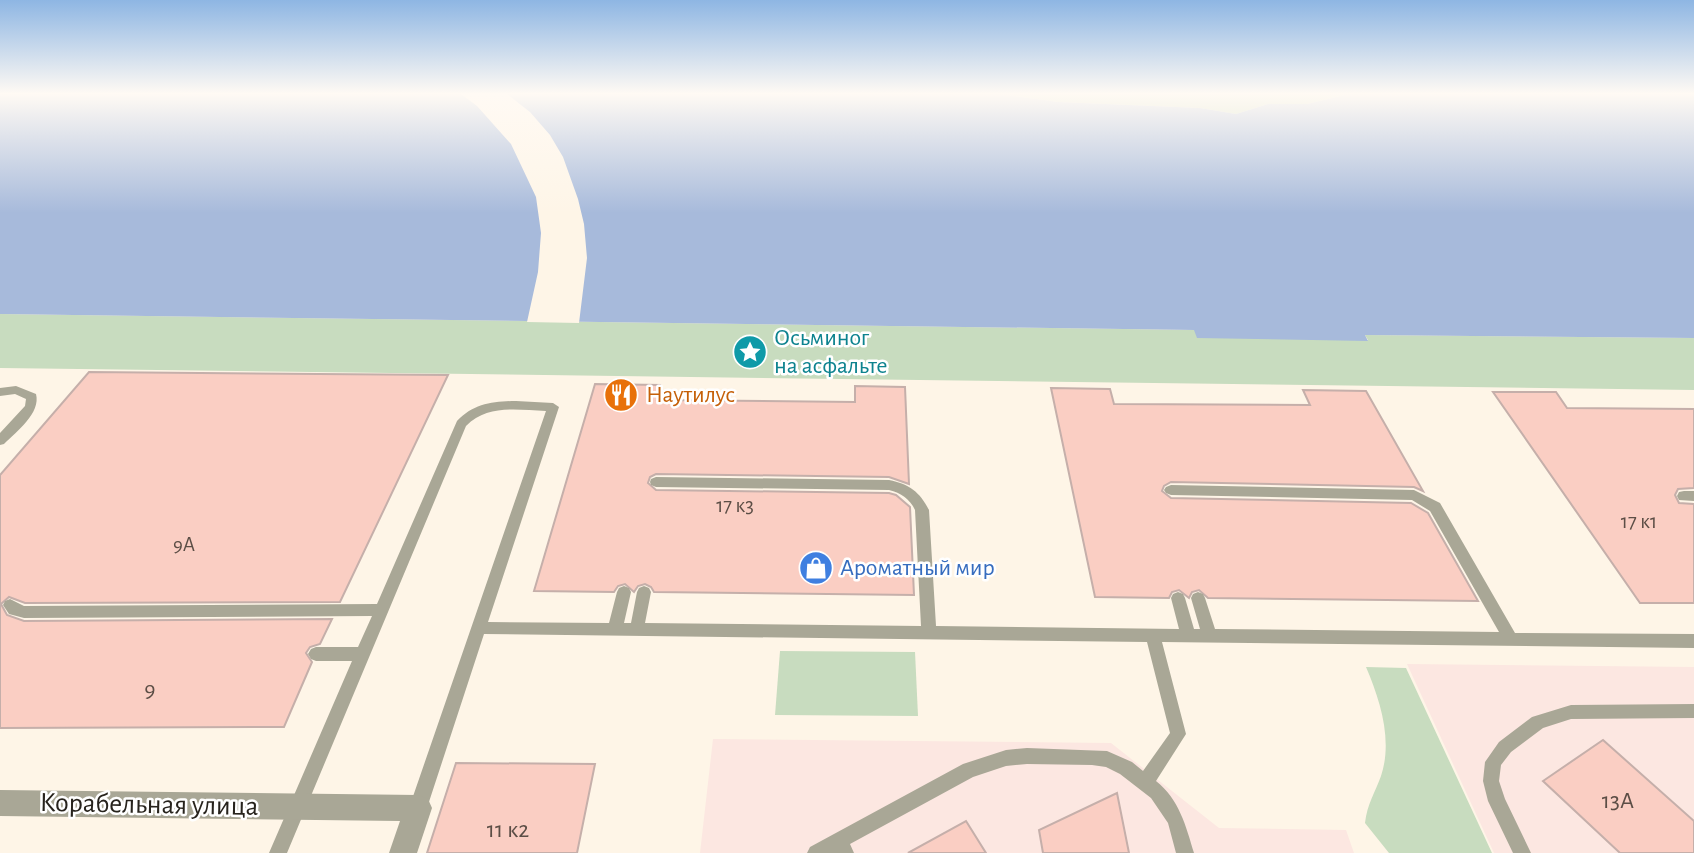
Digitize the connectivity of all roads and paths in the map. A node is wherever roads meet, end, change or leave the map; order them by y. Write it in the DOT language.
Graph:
graph roads {
  1 [pos="0,392"];
  2 [pos="0,442"];
  3 [pos="656,482"];
  4 [pos="1171,490"];
  5 [pos="624,592"];
  6 [pos="644,592"];
  7 [pos="1178,598"];
  8 [pos="1198,598"];
  9 [pos="10,605"];
  10 [pos="382,610"];
  11 [pos="479,628"];
  12 [pos="615,629"];
  13 [pos="637,629"];
  14 [pos="929,632"];
  15 [pos="1153,635"];
  16 [pos="1188,635"];
  17 [pos="1209,635"];
  18 [pos="1510,639"];
  19 [pos="1694,641"];
  20 [pos="363,653"];
  21 [pos="316,654"];
  22 [pos="1694,711"];
  23 [pos="1145,783"];
  24 [pos="0,803"];
  25 [pos="298,807"];
  26 [pos="418,808"];
  27 [pos="842,847"];
  28 [pos="278,853"];
  29 [pos="403,853"];
  30 [pos="816,853"];
  31 [pos="1185,853"];
  32 [pos="1522,853"];
  1 -- 2 [label="lane"];
  3 -- 14 [label="lane"];
  4 -- 18 [label="lane"];
  5 -- 12 [label="lane"];
  6 -- 13 [label="lane"];
  7 -- 16 [label="lane"];
  8 -- 17 [label="lane"];
  9 -- 10 [label="lane"];
  10 -- 11 [label="lane"];
  10 -- 20 [label="lane"];
  11 -- 12 [label="lane"];
  11 -- 26 [label="lane"];
  12 -- 13 [label="lane"];
  13 -- 14 [label="lane"];
  14 -- 15 [label="lane"];
  15 -- 16 [label="lane"];
  15 -- 23 [label="lane"];
  16 -- 17 [label="lane"];
  17 -- 18 [label="lane"];
  18 -- 19 [label="lane"];
  20 -- 21 [label="lane"];
  20 -- 25 [label="lane"];
  22 -- 32 [label="lane"];
  23 -- 27 [label="lane"];
  23 -- 31 [label="lane"];
  24 -- 25 [label="street, Корабельная улица"];
  25 -- 26 [label="street, Корабельная улица"];
  25 -- 28 [label="lane"];
  26 -- 29 [label="street"];
  27 -- 30 [label="lane"];
}
